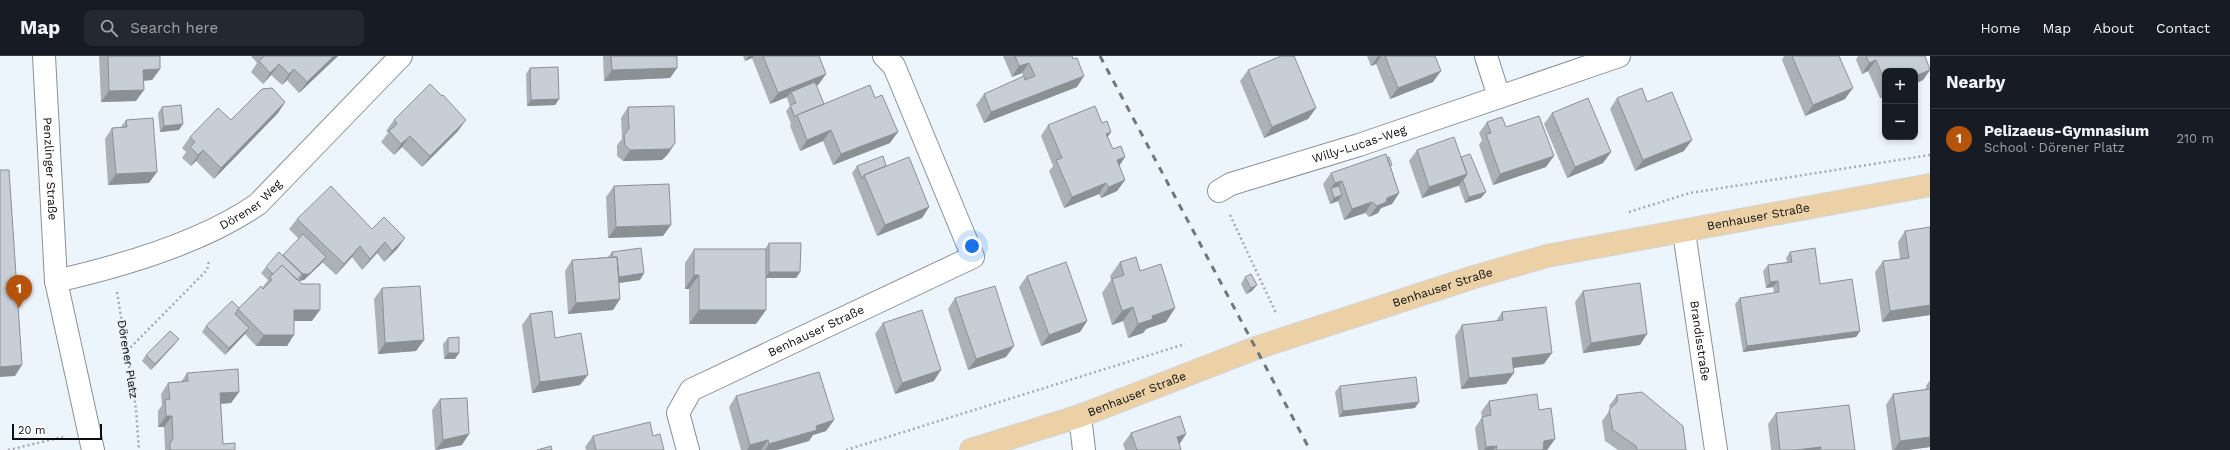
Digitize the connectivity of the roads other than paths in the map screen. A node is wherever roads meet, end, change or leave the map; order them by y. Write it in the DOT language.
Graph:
graph roads {
  1 [pos="44,56"];
  2 [pos="401,56"];
  3 [pos="884,56"];
  4 [pos="1486,56"];
  5 [pos="1619,56"];
  6 [pos="1499,97"];
  7 [pos="1930,185"];
  8 [pos="1218,191"];
  9 [pos="1684,232"];
  10 [pos="56,281"];
  11 [pos="1080,416"];
  12 [pos="91,440"];
  13 [pos="688,450"];
  14 [pos="971,450"];
  15 [pos="1084,450"];
  16 [pos="1716,450"];
  1 -- 10 [label="street, Penzlinger Straße"];
  2 -- 10 [label="street, Dörener Weg"];
  3 -- 13 [label="street, Benhauser Straße"];
  4 -- 6 [label="street"];
  5 -- 6 [label="street, Willy-Lucas-Weg"];
  6 -- 8 [label="street, Willy-Lucas-Weg"];
  7 -- 9 [label="main road, Benhauser Straße"];
  9 -- 11 [label="main road, Benhauser Straße"];
  9 -- 16 [label="street, Brandisstraße"];
  10 -- 12 [label="street"];
  11 -- 14 [label="main road, Benhauser Straße"];
  11 -- 15 [label="street"];
}
